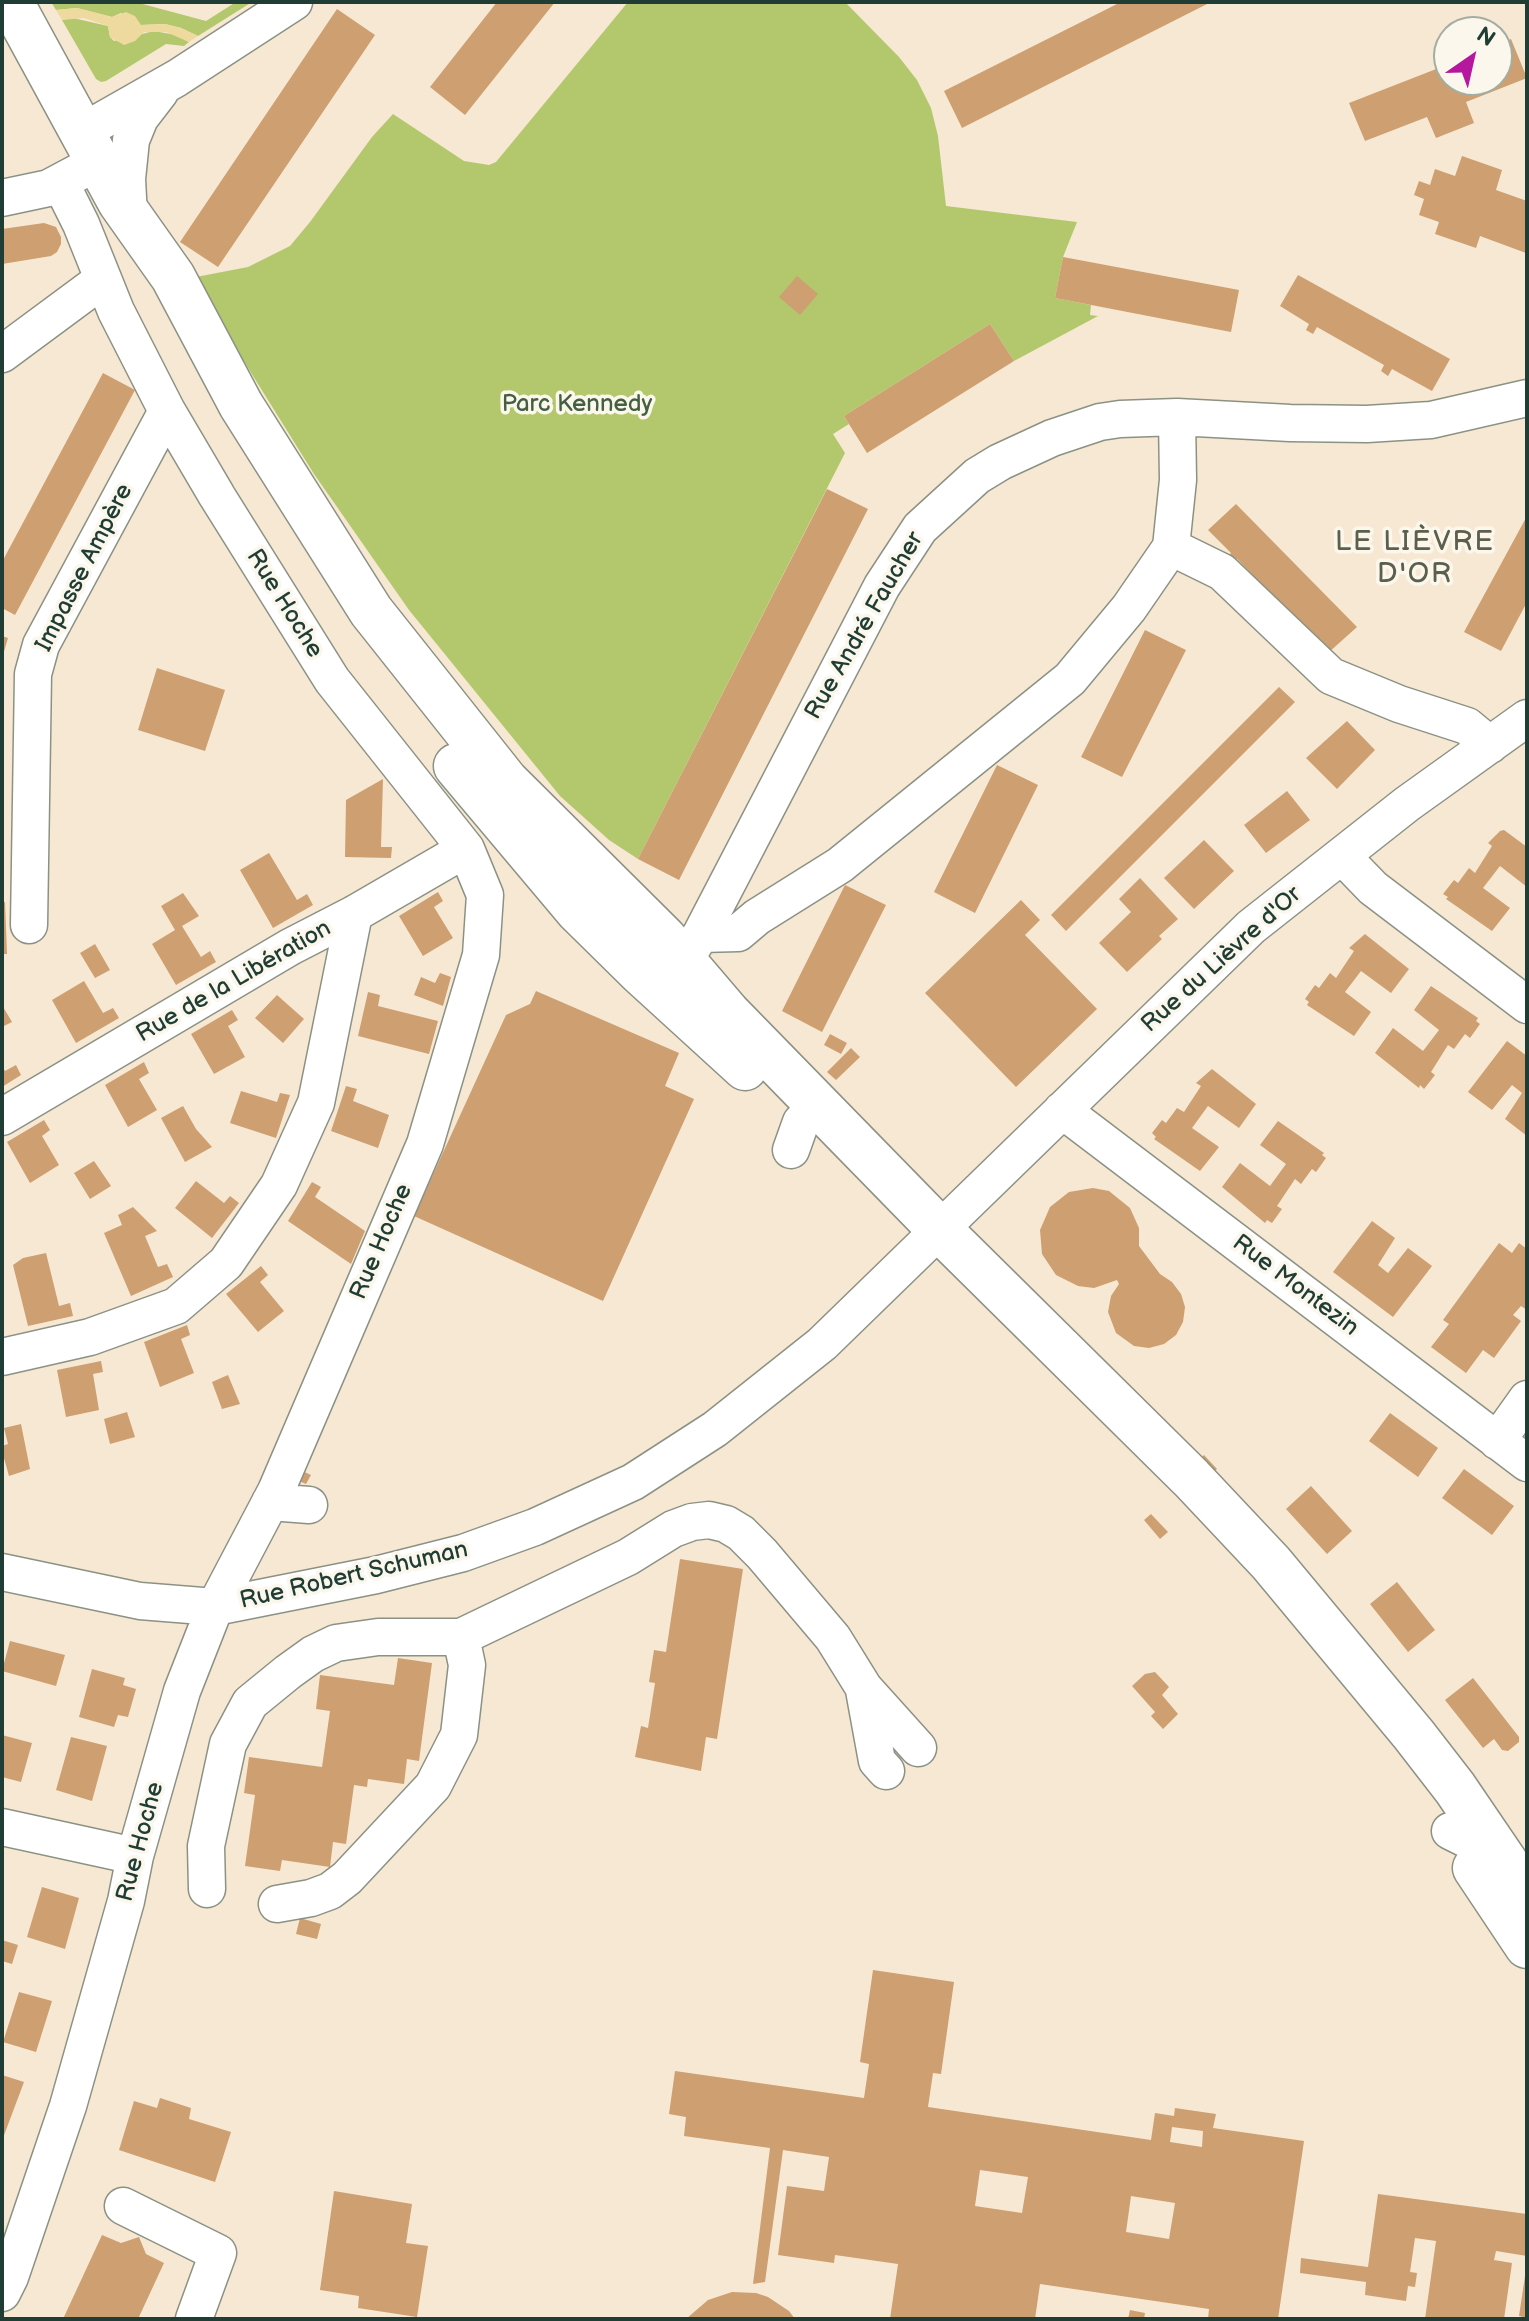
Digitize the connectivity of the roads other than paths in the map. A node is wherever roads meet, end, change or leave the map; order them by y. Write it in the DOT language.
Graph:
graph roads {
  1 [pos="11,2"];
  2 [pos="294,2"];
  3 [pos="177,78"];
  4 [pos="89,145"];
  5 [pos="61,184"];
  6 [pos="2,198"];
  7 [pos="124,210"];
  8 [pos="97,266"];
  9 [pos="2,354"];
  10 [pos="1527,398"];
  11 [pos="167,411"];
  12 [pos="1177,417"];
  13 [pos="1171,547"];
  14 [pos="1527,718"];
  15 [pos="1490,745"];
  16 [pos="466,849"];
  17 [pos="1342,856"];
  18 [pos="354,914"];
  19 [pos="29,925"];
  20 [pos="681,961"];
  21 [pos="1527,1005"];
  22 [pos="1062,1110"];
  23 [pos="2,1117"];
  24 [pos="932,1239"];
  25 [pos="2,1357"];
  26 [pos="1527,1399"];
  27 [pos="1497,1441"];
  28 [pos="1527,1463"];
  29 [pos="270,1502"];
  30 [pos="309,1505"];
  31 [pos="2,1572"];
  32 [pos="215,1607"];
  33 [pos="461,1637"];
  34 [pos="864,1688"];
  35 [pos="918,1748"];
  36 [pos="886,1771"];
  37 [pos="2,1827"];
  38 [pos="135,1856"];
  39 [pos="207,1889"];
  40 [pos="277,1904"];
  41 [pos="1525,1924"];
  42 [pos="123,2206"];
  43 [pos="2,2293"];
  44 [pos="194,2319"];
  1 -- 4 [label="main road"];
  2 -- 3 [label="street"];
  3 -- 4 [label="street"];
  3 -- 7 [label="street"];
  4 -- 5 [label="street"];
  4 -- 7 [label="main road"];
  5 -- 6 [label="street"];
  5 -- 8 [label="street, Rue Hoche"];
  7 -- 8 [label="street"];
  7 -- 20 [label="main road"];
  8 -- 9 [label="street"];
  8 -- 11 [label="street, Rue Hoche"];
  10 -- 12 [label="street, Rue André Faucher"];
  11 -- 16 [label="street, Rue Hoche"];
  11 -- 19 [label="street, Impasse Ampère"];
  12 -- 13 [label="street"];
  12 -- 20 [label="street, Rue André Faucher"];
  13 -- 15 [label="street"];
  13 -- 20 [label="street"];
  14 -- 15 [label="street, Rue du Lièvre d'Or"];
  15 -- 17 [label="street, Rue du Lièvre d'Or"];
  16 -- 18 [label="street, Rue de la Libération"];
  16 -- 29 [label="street, Rue Hoche"];
  17 -- 21 [label="street"];
  17 -- 22 [label="street, Rue du Lièvre d'Or"];
  18 -- 23 [label="street, Rue de la Libération"];
  18 -- 25 [label="street"];
  20 -- 24 [label="main road"];
  20 -- 24 [label="main road"];
  22 -- 24 [label="street, Rue du Lièvre d'Or"];
  22 -- 27 [label="street, Rue Montezin"];
  24 -- 32 [label="street, Rue Robert Schuman"];
  24 -- 41 [label="main road"];
  24 -- 41 [label="main road"];
  26 -- 27 [label="street"];
  27 -- 28 [label="street, Rue Montezin"];
  29 -- 30 [label="street"];
  29 -- 32 [label="street, Rue Hoche"];
  31 -- 32 [label="street, Rue Robert Schuman"];
  32 -- 38 [label="street, Rue Hoche"];
  33 -- 34 [label="street"];
  33 -- 39 [label="street"];
  33 -- 40 [label="street"];
  34 -- 35 [label="street"];
  34 -- 36 [label="street"];
  37 -- 38 [label="street"];
  38 -- 43 [label="street, Rue Hoche"];
  42 -- 44 [label="street"];
}
